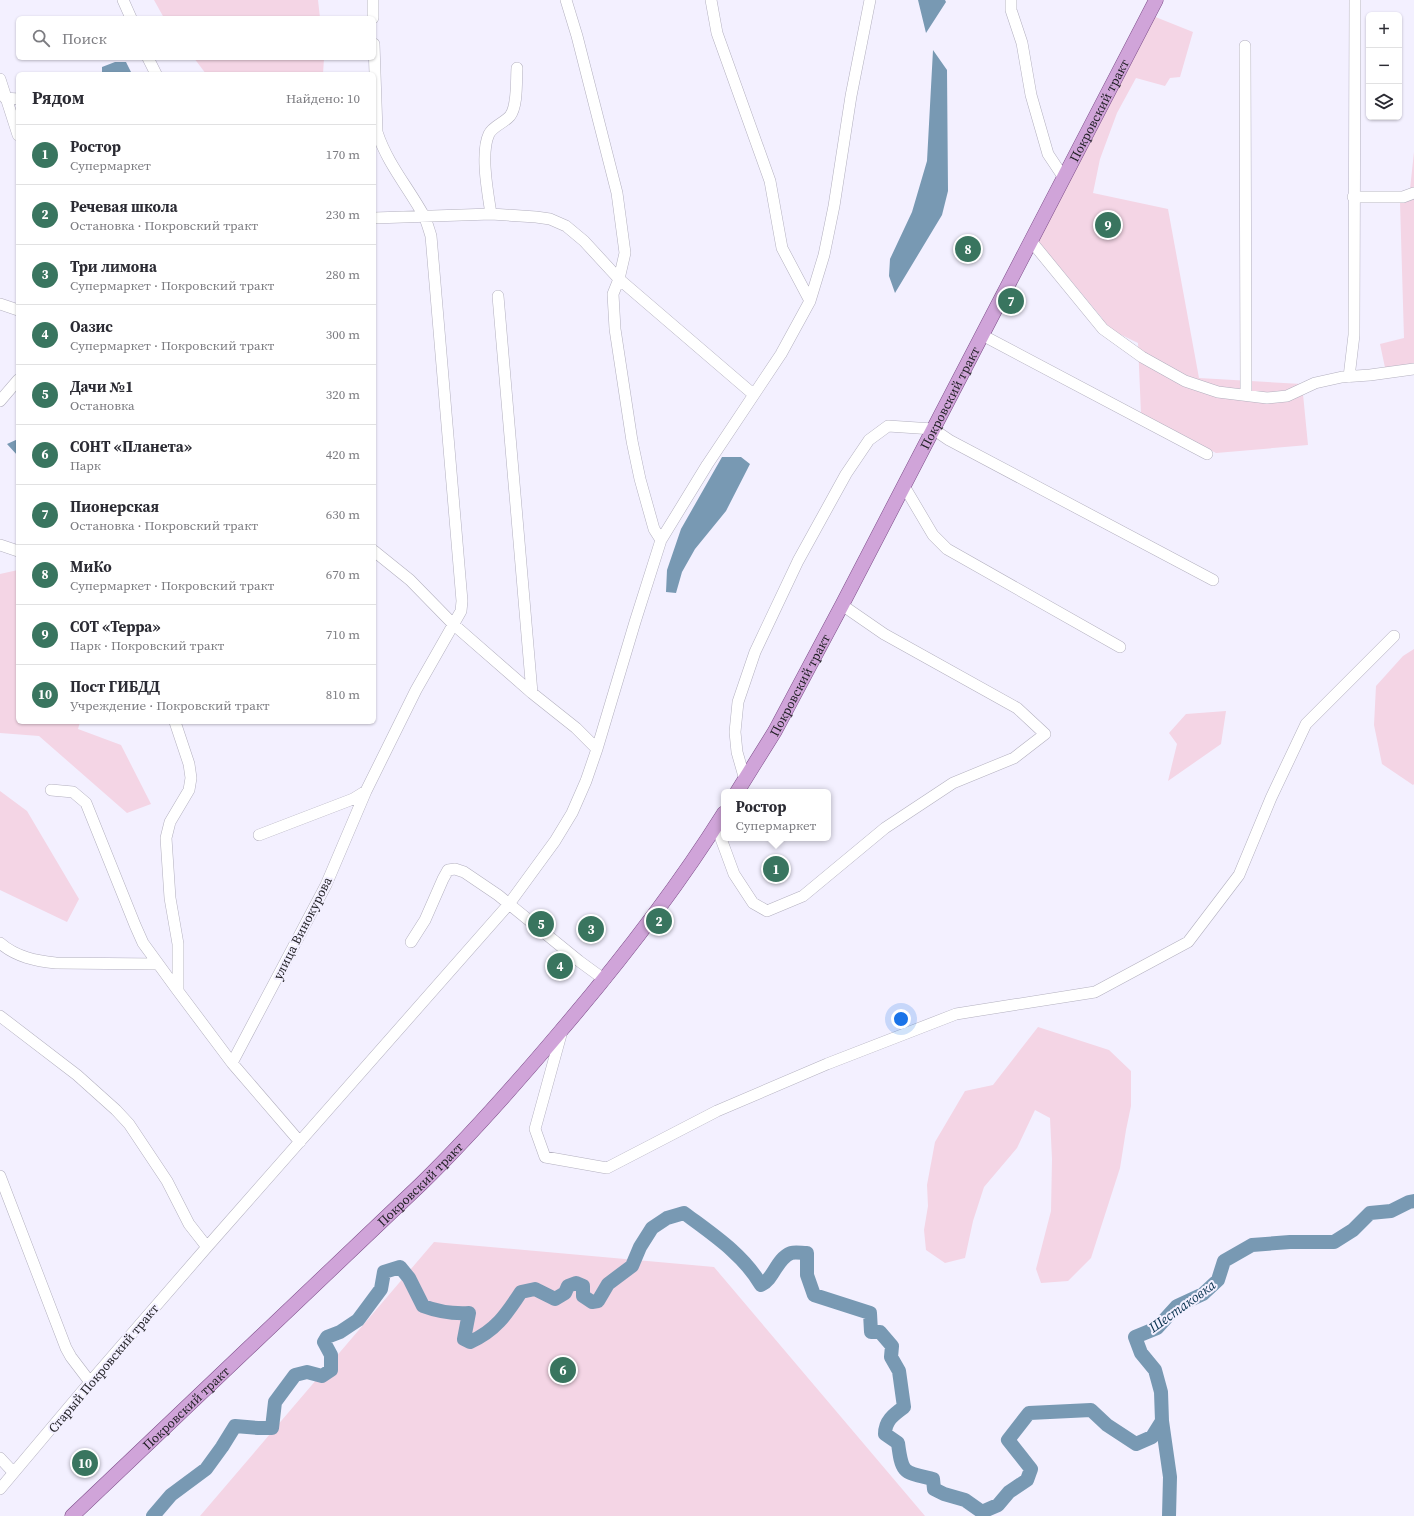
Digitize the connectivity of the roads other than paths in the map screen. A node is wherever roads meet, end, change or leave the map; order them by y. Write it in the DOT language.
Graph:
graph roads {
  1 [pos="123,0"];
  2 [pos="373,0"];
  3 [pos="566,0"];
  4 [pos="711,0"];
  5 [pos="870,0"];
  6 [pos="1011,0"];
  7 [pos="1156,0"];
  8 [pos="1355,0"];
  9 [pos="129,16"];
  10 [pos="373,16"];
  11 [pos="1245,46"];
  12 [pos="149,60"];
  13 [pos="375,60"];
  14 [pos="517,68"];
  15 [pos="155,72"];
  16 [pos="375,72"];
  17 [pos="0,78"];
  18 [pos="6,98"];
  19 [pos="16,99"];
  20 [pos="376,103"];
  21 [pos="16,129"];
  22 [pos="1064,178"];
  23 [pos="1414,193"];
  24 [pos="1353,197"];
  25 [pos="491,214"];
  26 [pos="425,217"];
  27 [pos="376,218"];
  28 [pos="1031,241"];
  29 [pos="619,279"];
  30 [pos="498,296"];
  31 [pos="810,301"];
  32 [pos="0,304"];
  33 [pos="16,309"];
  34 [pos="982,335"];
  35 [pos="1414,369"];
  36 [pos="1349,377"];
  37 [pos="16,382"];
  38 [pos="753,394"];
  39 [pos="1246,396"];
  40 [pos="0,401"];
  41 [pos="933,429"];
  42 [pos="1207,454"];
  43 [pos="904,486"];
  44 [pos="661,540"];
  45 [pos="0,544"];
  46 [pos="16,550"];
  47 [pos="376,553"];
  48 [pos="1213,580"];
  49 [pos="842,605"];
  50 [pos="453,624"];
  51 [pos="1394,636"];
  52 [pos="1120,647"];
  53 [pos="532,693"];
  54 [pos="176,724"];
  55 [pos="597,749"];
  56 [pos="741,786"];
  57 [pos="52,790"];
  58 [pos="366,791"];
  59 [pos="721,818"];
  60 [pos="716,826"];
  61 [pos="259,836"];
  62 [pos="721,839"];
  63 [pos="722,841"];
  64 [pos="509,904"];
  65 [pos="411,942"];
  66 [pos="0,943"];
  67 [pos="157,964"];
  68 [pos="605,980"];
  69 [pos="178,991"];
  70 [pos="2,1020"];
  71 [pos="562,1030"];
  72 [pos="232,1063"];
  73 [pos="300,1142"];
  74 [pos="0,1176"];
  75 [pos="207,1247"];
  76 [pos="90,1382"];
  77 [pos="0,1458"];
  78 [pos="13,1472"];
  79 [pos="0,1489"];
  80 [pos="72,1516"];
  1 -- 9 [label="street"];
  2 -- 10 [label="street"];
  3 -- 29 [label="street"];
  4 -- 31 [label="street"];
  5 -- 31 [label="street, Старый Покровский тракт"];
  6 -- 22 [label="street"];
  7 -- 22 [label="main road, Покровский тракт"];
  8 -- 24 [label="street"];
  11 -- 39 [label="street"];
  12 -- 15 [label="street"];
  13 -- 16 [label="street, улица Винокурова"];
  14 -- 25 [label="street"];
  17 -- 18 [label="street"];
  18 -- 19 [label="street"];
  18 -- 21 [label="street"];
  20 -- 26 [label="street, улица Винокурова"];
  22 -- 28 [label="main road, Покровский тракт"];
  23 -- 24 [label="street"];
  24 -- 36 [label="street"];
  25 -- 26 [label="street"];
  25 -- 29 [label="street"];
  26 -- 27 [label="street"];
  26 -- 50 [label="street, улица Винокурова"];
  28 -- 34 [label="main road, Покровский тракт"];
  28 -- 39 [label="street"];
  29 -- 38 [label="street"];
  29 -- 44 [label="street"];
  30 -- 53 [label="street"];
  31 -- 38 [label="street, Старый Покровский тракт"];
  32 -- 33 [label="street"];
  34 -- 41 [label="main road, Покровский тракт"];
  34 -- 42 [label="street"];
  35 -- 36 [label="street"];
  36 -- 39 [label="street"];
  37 -- 40 [label="street"];
  38 -- 44 [label="street, Старый Покровский тракт"];
  41 -- 43 [label="main road, Покровский тракт"];
  41 -- 48 [label="street"];
  41 -- 56 [label="street"];
  43 -- 49 [label="main road, Покровский тракт"];
  43 -- 52 [label="street"];
  44 -- 55 [label="street, Старый Покровский тракт"];
  45 -- 46 [label="street"];
  47 -- 50 [label="street"];
  49 -- 56 [label="main road, Покровский тракт"];
  49 -- 63 [label="street"];
  50 -- 53 [label="street"];
  50 -- 58 [label="street, улица Винокурова"];
  51 -- 71 [label="street"];
  53 -- 55 [label="street"];
  54 -- 69 [label="street"];
  55 -- 64 [label="street, Старый Покровский тракт"];
  57 -- 67 [label="street"];
  58 -- 61 [label="street"];
  58 -- 72 [label="street, улица Винокурова"];
  59 -- 60 [label="main road, Покровский тракт"];
  60 -- 62 [label="street"];
  60 -- 68 [label="main road, Покровский тракт"];
  64 -- 65 [label="street"];
  64 -- 68 [label="street"];
  64 -- 73 [label="street, Старый Покровский тракт"];
  66 -- 67 [label="street"];
  67 -- 69 [label="street"];
  68 -- 71 [label="main road, Покровский тракт"];
  69 -- 72 [label="street"];
  70 -- 75 [label="street"];
  71 -- 80 [label="main road, Покровский тракт"];
  72 -- 73 [label="street"];
  73 -- 75 [label="street, Старый Покровский тракт"];
  74 -- 76 [label="street"];
  75 -- 76 [label="street, Старый Покровский тракт"];
  76 -- 78 [label="street, Старый Покровский тракт"];
  77 -- 78 [label="street"];
  78 -- 79 [label="street, Старый Покровский тракт"];
}
